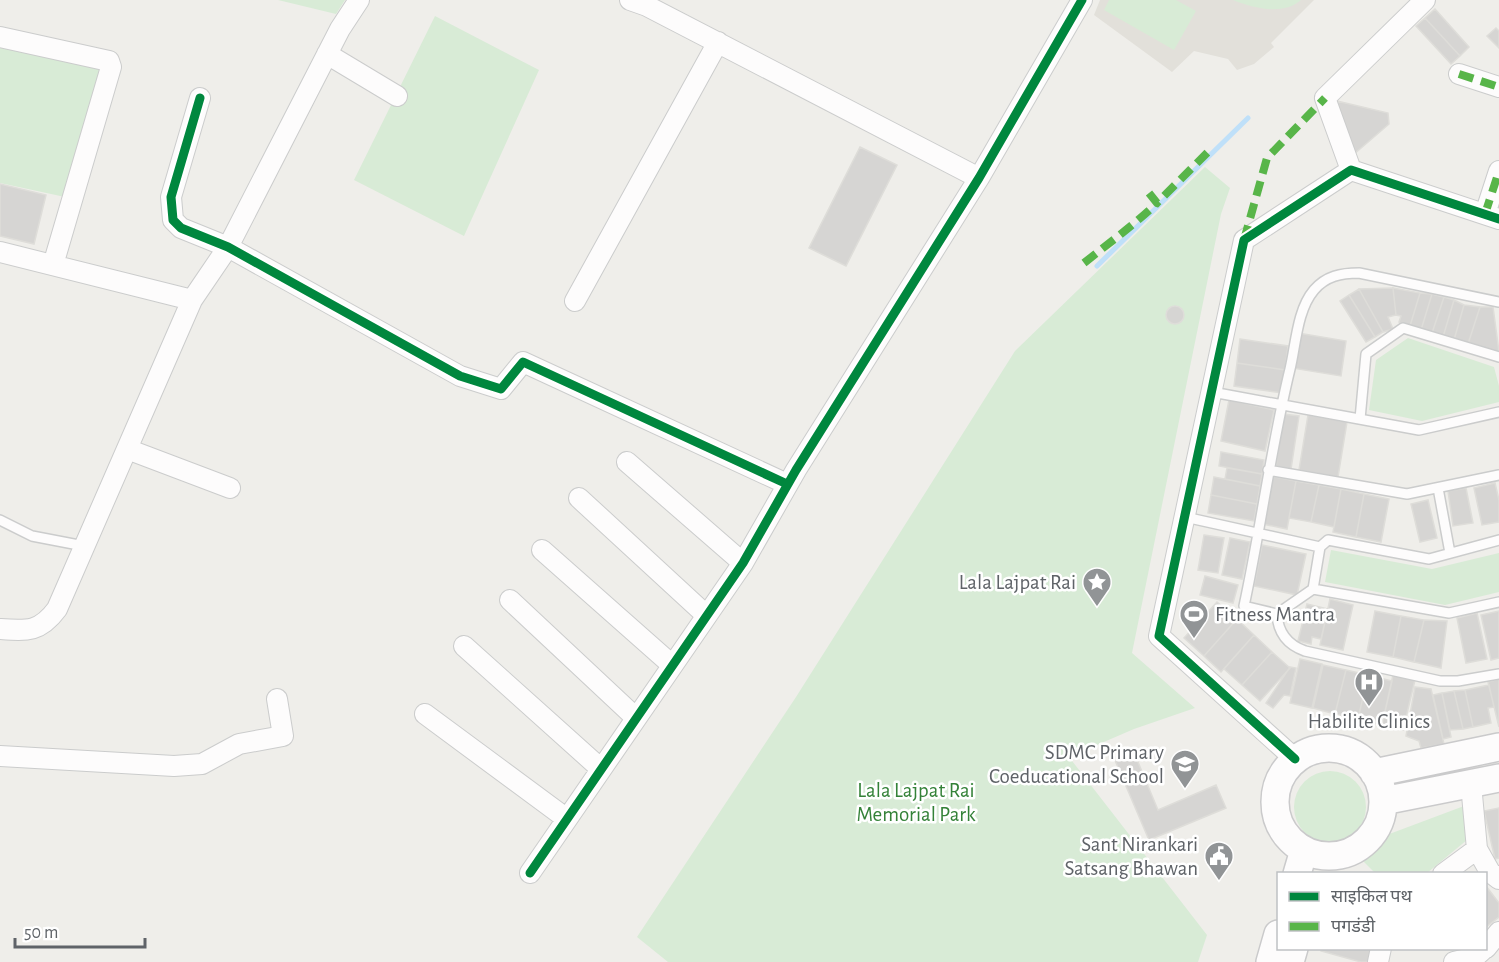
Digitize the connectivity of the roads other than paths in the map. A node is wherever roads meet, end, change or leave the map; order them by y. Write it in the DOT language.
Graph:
graph roads {
  1 [pos="359,0"];
  2 [pos="1082,0"];
  3 [pos="642,2"];
  4 [pos="1421,11"];
  5 [pos="0,37"];
  6 [pos="718,42"];
  7 [pos="327,54"];
  8 [pos="1459,74"];
  9 [pos="1499,87"];
  10 [pos="397,96"];
  11 [pos="200,98"];
  12 [pos="1351,170"];
  13 [pos="1499,171"];
  14 [pos="979,178"];
  15 [pos="1492,217"];
  16 [pos="228,247"];
  17 [pos="0,252"];
  18 [pos="53,266"];
  19 [pos="192,300"];
  20 [pos="575,301"];
  21 [pos="1499,303"];
  22 [pos="1499,357"];
  23 [pos="1250,388"];
  24 [pos="1212,392"];
  25 [pos="1249,399"];
  26 [pos="1281,405"];
  27 [pos="1499,412"];
  28 [pos="1360,419"];
  29 [pos="127,449"];
  30 [pos="627,462"];
  31 [pos="1268,470"];
  32 [pos="1499,475"];
  33 [pos="787,484"];
  34 [pos="230,488"];
  35 [pos="1438,488"];
  36 [pos="579,498"];
  37 [pos="1184,517"];
  38 [pos="0,520"];
  39 [pos="1258,533"];
  40 [pos="1499,540"];
  41 [pos="84,546"];
  42 [pos="1320,547"];
  43 [pos="542,550"];
  44 [pos="1450,553"];
  45 [pos="742,563"];
  46 [pos="1313,589"];
  47 [pos="510,600"];
  48 [pos="1499,602"];
  49 [pos="1277,614"];
  50 [pos="706,615"];
  51 [pos="0,629"];
  52 [pos="464,646"];
  53 [pos="672,665"];
  54 [pos="1499,674"];
  55 [pos="277,699"];
  56 [pos="425,714"];
  57 [pos="636,718"];
  58 [pos="1499,747"];
  59 [pos="0,756"];
  60 [pos="1295,759"];
  61 [pos="601,769"];
  62 [pos="1374,773"];
  63 [pos="1499,778"];
  64 [pos="1471,784"];
  65 [pos="1383,801"];
  66 [pos="567,819"];
  67 [pos="1477,849"];
  68 [pos="1311,863"];
  69 [pos="1444,872"];
  70 [pos="530,873"];
  71 [pos="1499,879"];
  72 [pos="1499,932"];
  73 [pos="1277,938"];
  74 [pos="1487,946"];
  75 [pos="1483,950"];
  76 [pos="1270,962"];
  77 [pos="1454,962"];
  1 -- 7 [label="street"];
  2 -- 14 [label="street"];
  3 -- 6 [label="street"];
  4 -- 12 [label="street"];
  5 -- 18 [label="street"];
  6 -- 14 [label="street"];
  6 -- 20 [label="street"];
  7 -- 10 [label="street"];
  7 -- 16 [label="street"];
  8 -- 9 [label="street"];
  11 -- 16 [label="street"];
  12 -- 15 [label="street"];
  12 -- 24 [label="street"];
  13 -- 15 [label="street"];
  14 -- 33 [label="street"];
  16 -- 19 [label="street"];
  16 -- 33 [label="street"];
  17 -- 18 [label="street"];
  18 -- 19 [label="street"];
  19 -- 29 [label="street"];
  21 -- 26 [label="lane"];
  22 -- 28 [label="lane"];
  23 -- 25 [label="lane"];
  24 -- 25 [label="lane"];
  24 -- 37 [label="street"];
  25 -- 26 [label="lane"];
  26 -- 28 [label="lane"];
  26 -- 31 [label="lane"];
  27 -- 28 [label="lane"];
  29 -- 34 [label="street"];
  29 -- 41 [label="street"];
  30 -- 45 [label="street"];
  31 -- 35 [label="lane"];
  31 -- 39 [label="lane"];
  32 -- 35 [label="lane"];
  33 -- 45 [label="street"];
  35 -- 44 [label="lane"];
  36 -- 50 [label="street"];
  37 -- 39 [label="lane"];
  37 -- 60 [label="street"];
  38 -- 41 [label="lane"];
  39 -- 42 [label="lane"];
  39 -- 49 [label="lane"];
  40 -- 44 [label="lane"];
  41 -- 51 [label="street"];
  42 -- 44 [label="lane"];
  42 -- 46 [label="lane"];
  43 -- 53 [label="street"];
  45 -- 50 [label="street"];
  46 -- 48 [label="lane"];
  46 -- 49 [label="lane"];
  47 -- 57 [label="street"];
  49 -- 54 [label="lane"];
  50 -- 53 [label="street"];
  52 -- 61 [label="street"];
  53 -- 57 [label="street"];
  55 -- 59 [label="street"];
  56 -- 66 [label="street"];
  57 -- 61 [label="street"];
  58 -- 62 [label="street"];
  60 -- 62 [label="street"];
  60 -- 68 [label="street"];
  61 -- 66 [label="street"];
  62 -- 65 [label="street"];
  63 -- 64 [label="street"];
  64 -- 65 [label="street"];
  64 -- 67 [label="street"];
  65 -- 68 [label="street"];
  66 -- 70 [label="street"];
  67 -- 69 [label="street"];
  67 -- 71 [label="street"];
  72 -- 74 [label="street"];
  73 -- 76 [label="street"];
  75 -- 77 [label="street"];
}
